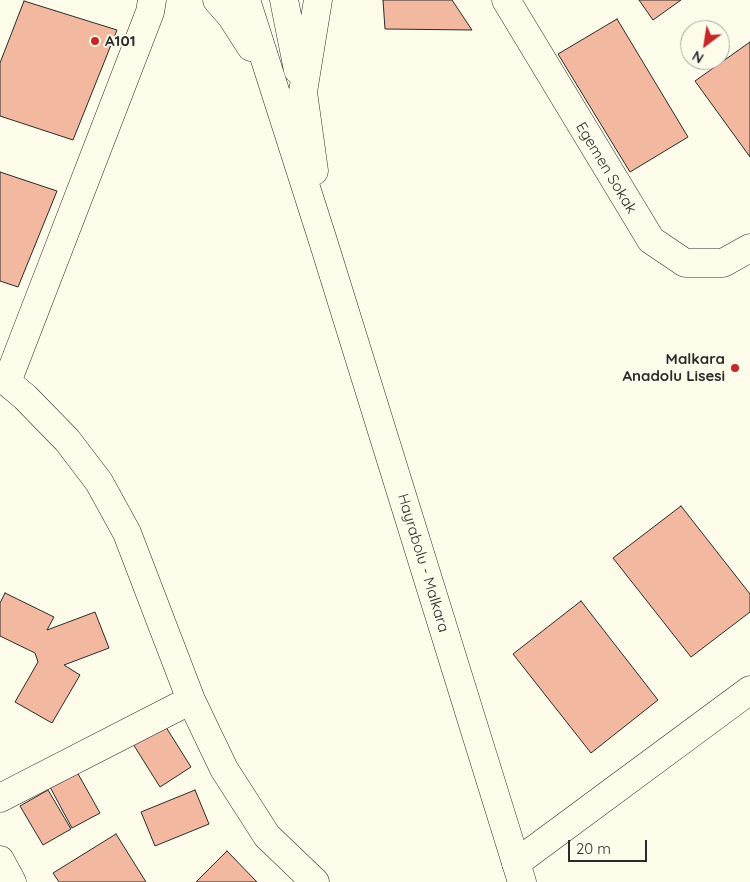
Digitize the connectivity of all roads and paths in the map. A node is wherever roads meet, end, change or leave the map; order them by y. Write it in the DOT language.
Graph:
graph roads {
  1 [pos="152,0"];
  2 [pos="217,0"];
  3 [pos="246,0"];
  4 [pos="284,0"];
  5 [pos="318,0"];
  6 [pos="506,0"];
  7 [pos="275,92"];
  8 [pos="303,92"];
  9 [pos="324,244"];
  10 [pos="750,248"];
  11 [pos="4,379"];
  12 [pos="750,690"];
  13 [pos="191,700"];
  14 [pos="1,796"];
  15 [pos="0,860"];
  16 [pos="519,872"];
  17 [pos="12,882"];
  18 [pos="315,882"];
  1 -- 11 [label="street"];
  2 -- 7 [label="street"];
  3 -- 7 [label="street"];
  4 -- 8 [label="street"];
  5 -- 8 [label="street"];
  6 -- 10 [label="street, Egemen Sokak"];
  7 -- 9 [label="street"];
  8 -- 9 [label="street"];
  9 -- 16 [label="street, Hayrabolu - Malkara"];
  11 -- 13 [label="street"];
  12 -- 16 [label="street"];
  13 -- 14 [label="street"];
  13 -- 18 [label="street"];
  15 -- 17 [label="street"];
}
